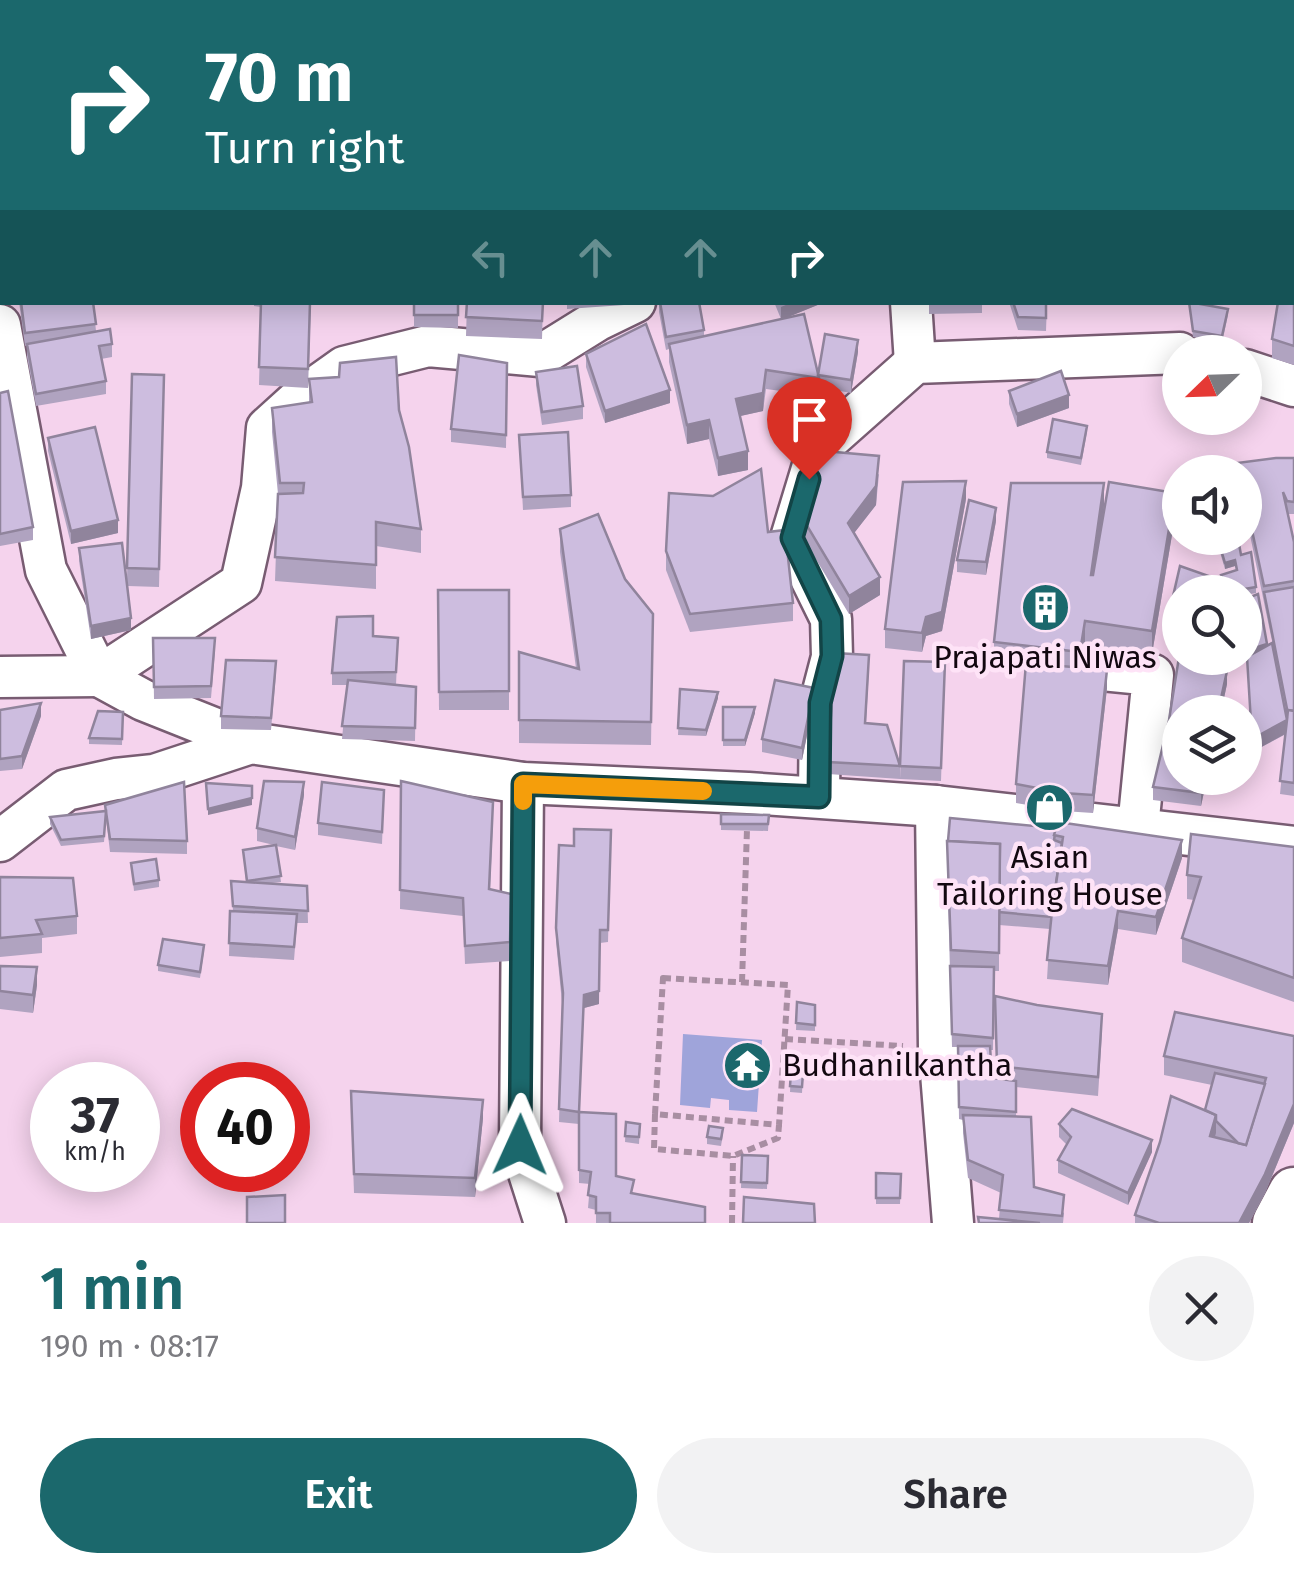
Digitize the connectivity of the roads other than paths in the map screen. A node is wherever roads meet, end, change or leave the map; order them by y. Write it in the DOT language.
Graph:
graph roads {
  1 [pos="629,305"];
  2 [pos="911,305"];
  3 [pos="0,325"];
  4 [pos="1,337"];
  5 [pos="1162,354"];
  6 [pos="915,363"];
  7 [pos="1262,376"];
  8 [pos="1294,386"];
  9 [pos="1082,668"];
  10 [pos="99,676"];
  11 [pos="0,677"];
  12 [pos="251,742"];
  13 [pos="523,784"];
  14 [pos="819,797"];
  15 [pos="936,806"];
  16 [pos="1138,828"];
  17 [pos="0,841"];
  18 [pos="1294,847"];
  19 [pos="1294,1193"];
  20 [pos="545,1223"];
  21 [pos="953,1223"];
  22 [pos="1278,1223"];
  1 -- 10 [label="street"];
  2 -- 6 [label="street"];
  3 -- 4 [label="street"];
  4 -- 10 [label="street"];
  5 -- 6 [label="street"];
  6 -- 14 [label="street"];
  7 -- 8 [label="street"];
  9 -- 16 [label="street"];
  10 -- 11 [label="street"];
  10 -- 12 [label="street"];
  12 -- 13 [label="street"];
  12 -- 17 [label="street"];
  13 -- 14 [label="street"];
  13 -- 20 [label="street"];
  14 -- 15 [label="street"];
  15 -- 16 [label="street"];
  15 -- 21 [label="street"];
  16 -- 18 [label="street"];
  19 -- 22 [label="main road"];
}
